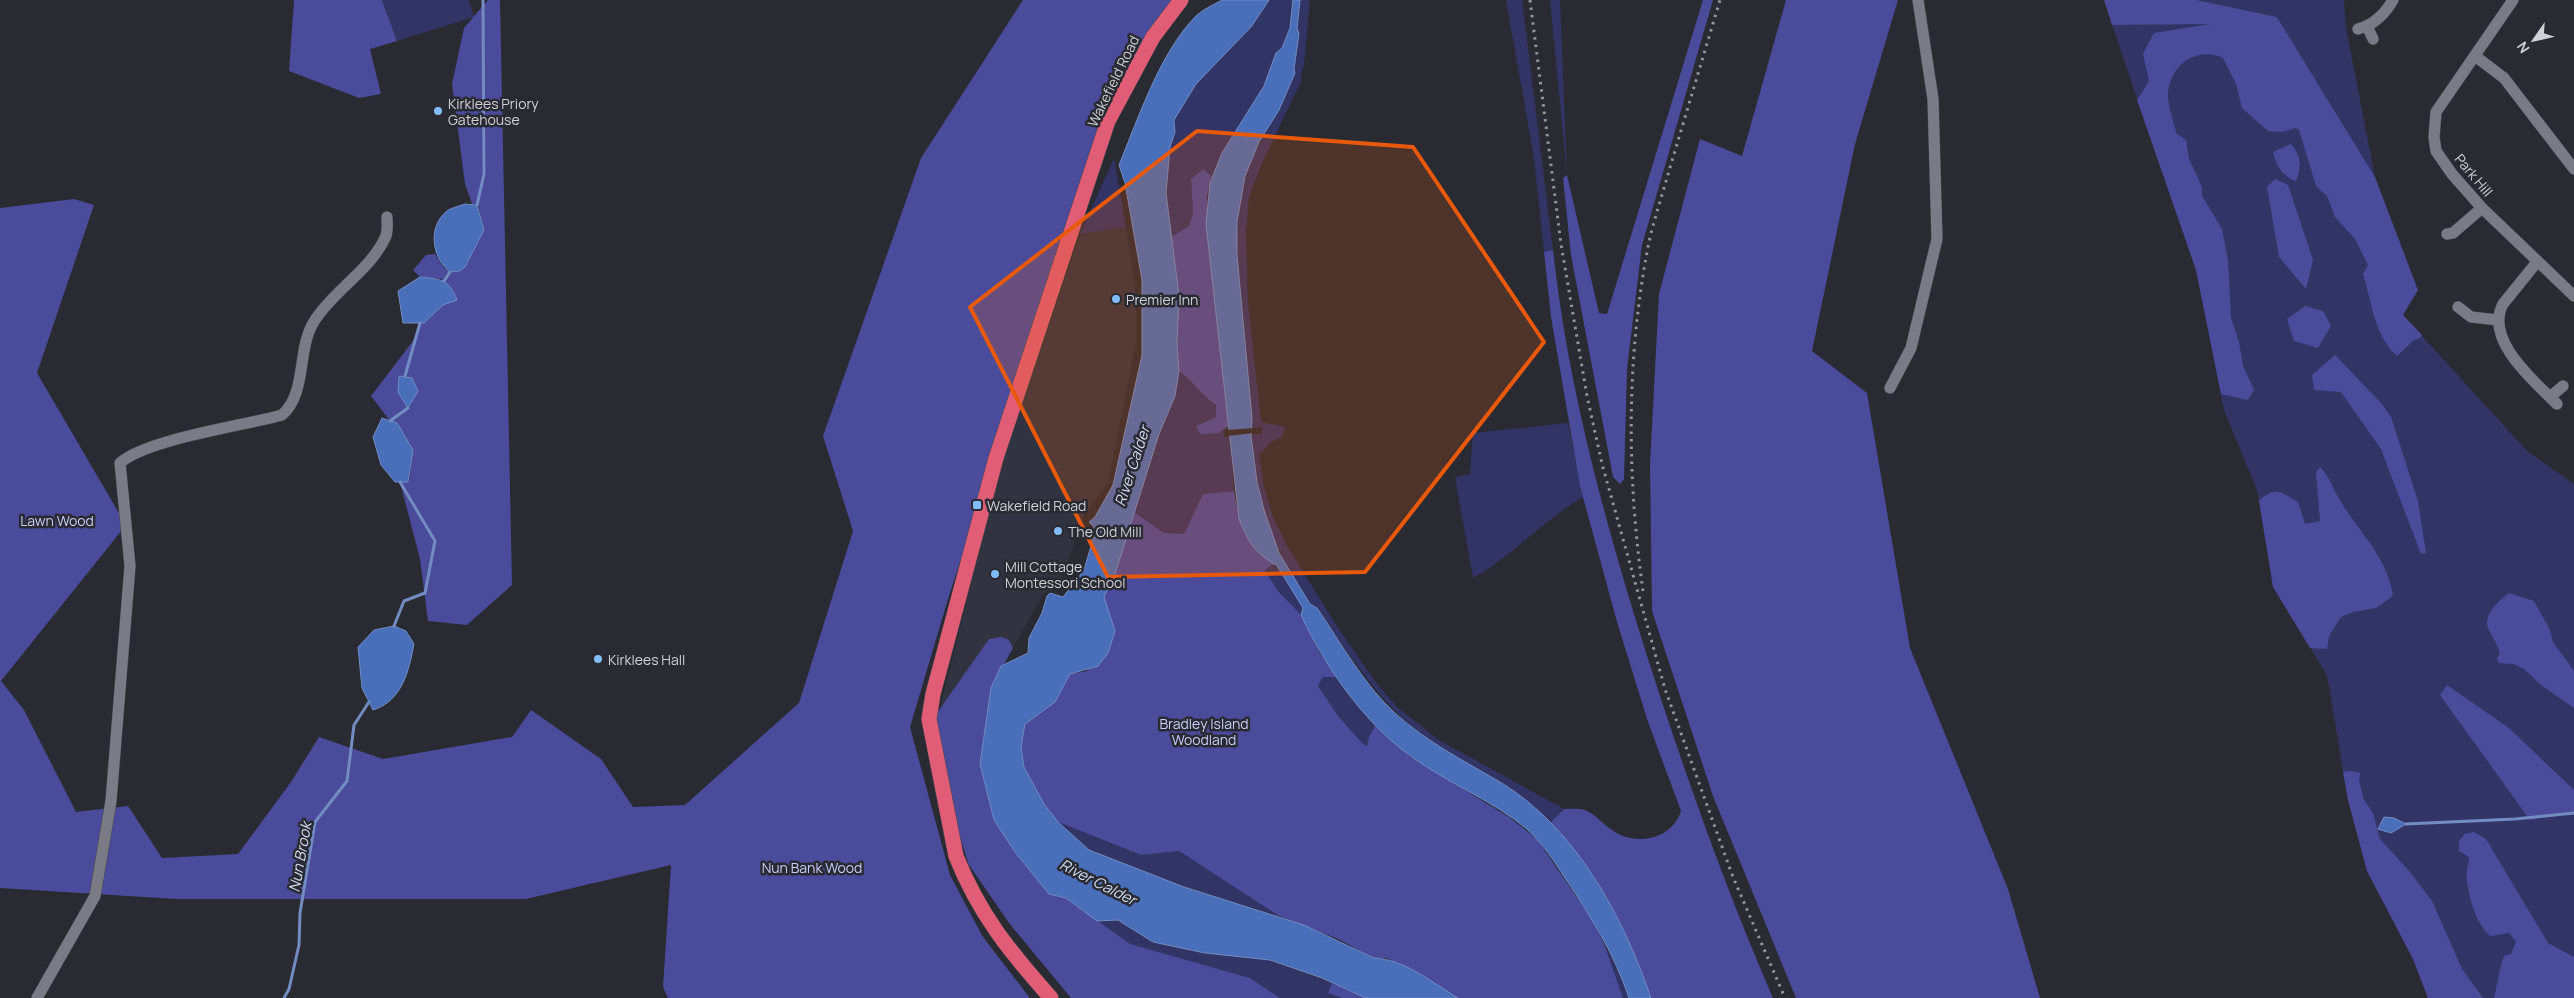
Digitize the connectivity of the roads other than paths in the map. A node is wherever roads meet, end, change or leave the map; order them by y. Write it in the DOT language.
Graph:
graph roads {
  1 [pos="1181,0"];
  2 [pos="1918,0"];
  3 [pos="2393,0"];
  4 [pos="2512,0"];
  5 [pos="2373,39"];
  6 [pos="2475,56"];
  7 [pos="2574,170"];
  8 [pos="2482,208"];
  9 [pos="387,217"];
  10 [pos="2447,234"];
  11 [pos="2538,262"];
  12 [pos="2574,296"];
  13 [pos="2458,307"];
  14 [pos="2498,320"];
  15 [pos="2563,386"];
  16 [pos="1890,388"];
  17 [pos="37,998"];
  18 [pos="1052,998"];
  1 -- 18 [label="highway, Wakefield Road"];
  2 -- 16 [label="street"];
  3 -- 5 [label="street"];
  4 -- 6 [label="street, Park Hill"];
  6 -- 7 [label="street"];
  6 -- 8 [label="street, Park Hill"];
  8 -- 10 [label="street"];
  8 -- 11 [label="street, Park Hill"];
  9 -- 17 [label="street"];
  11 -- 12 [label="street, Park Hill"];
  11 -- 14 [label="street"];
  13 -- 14 [label="street"];
  14 -- 15 [label="street"];
}
